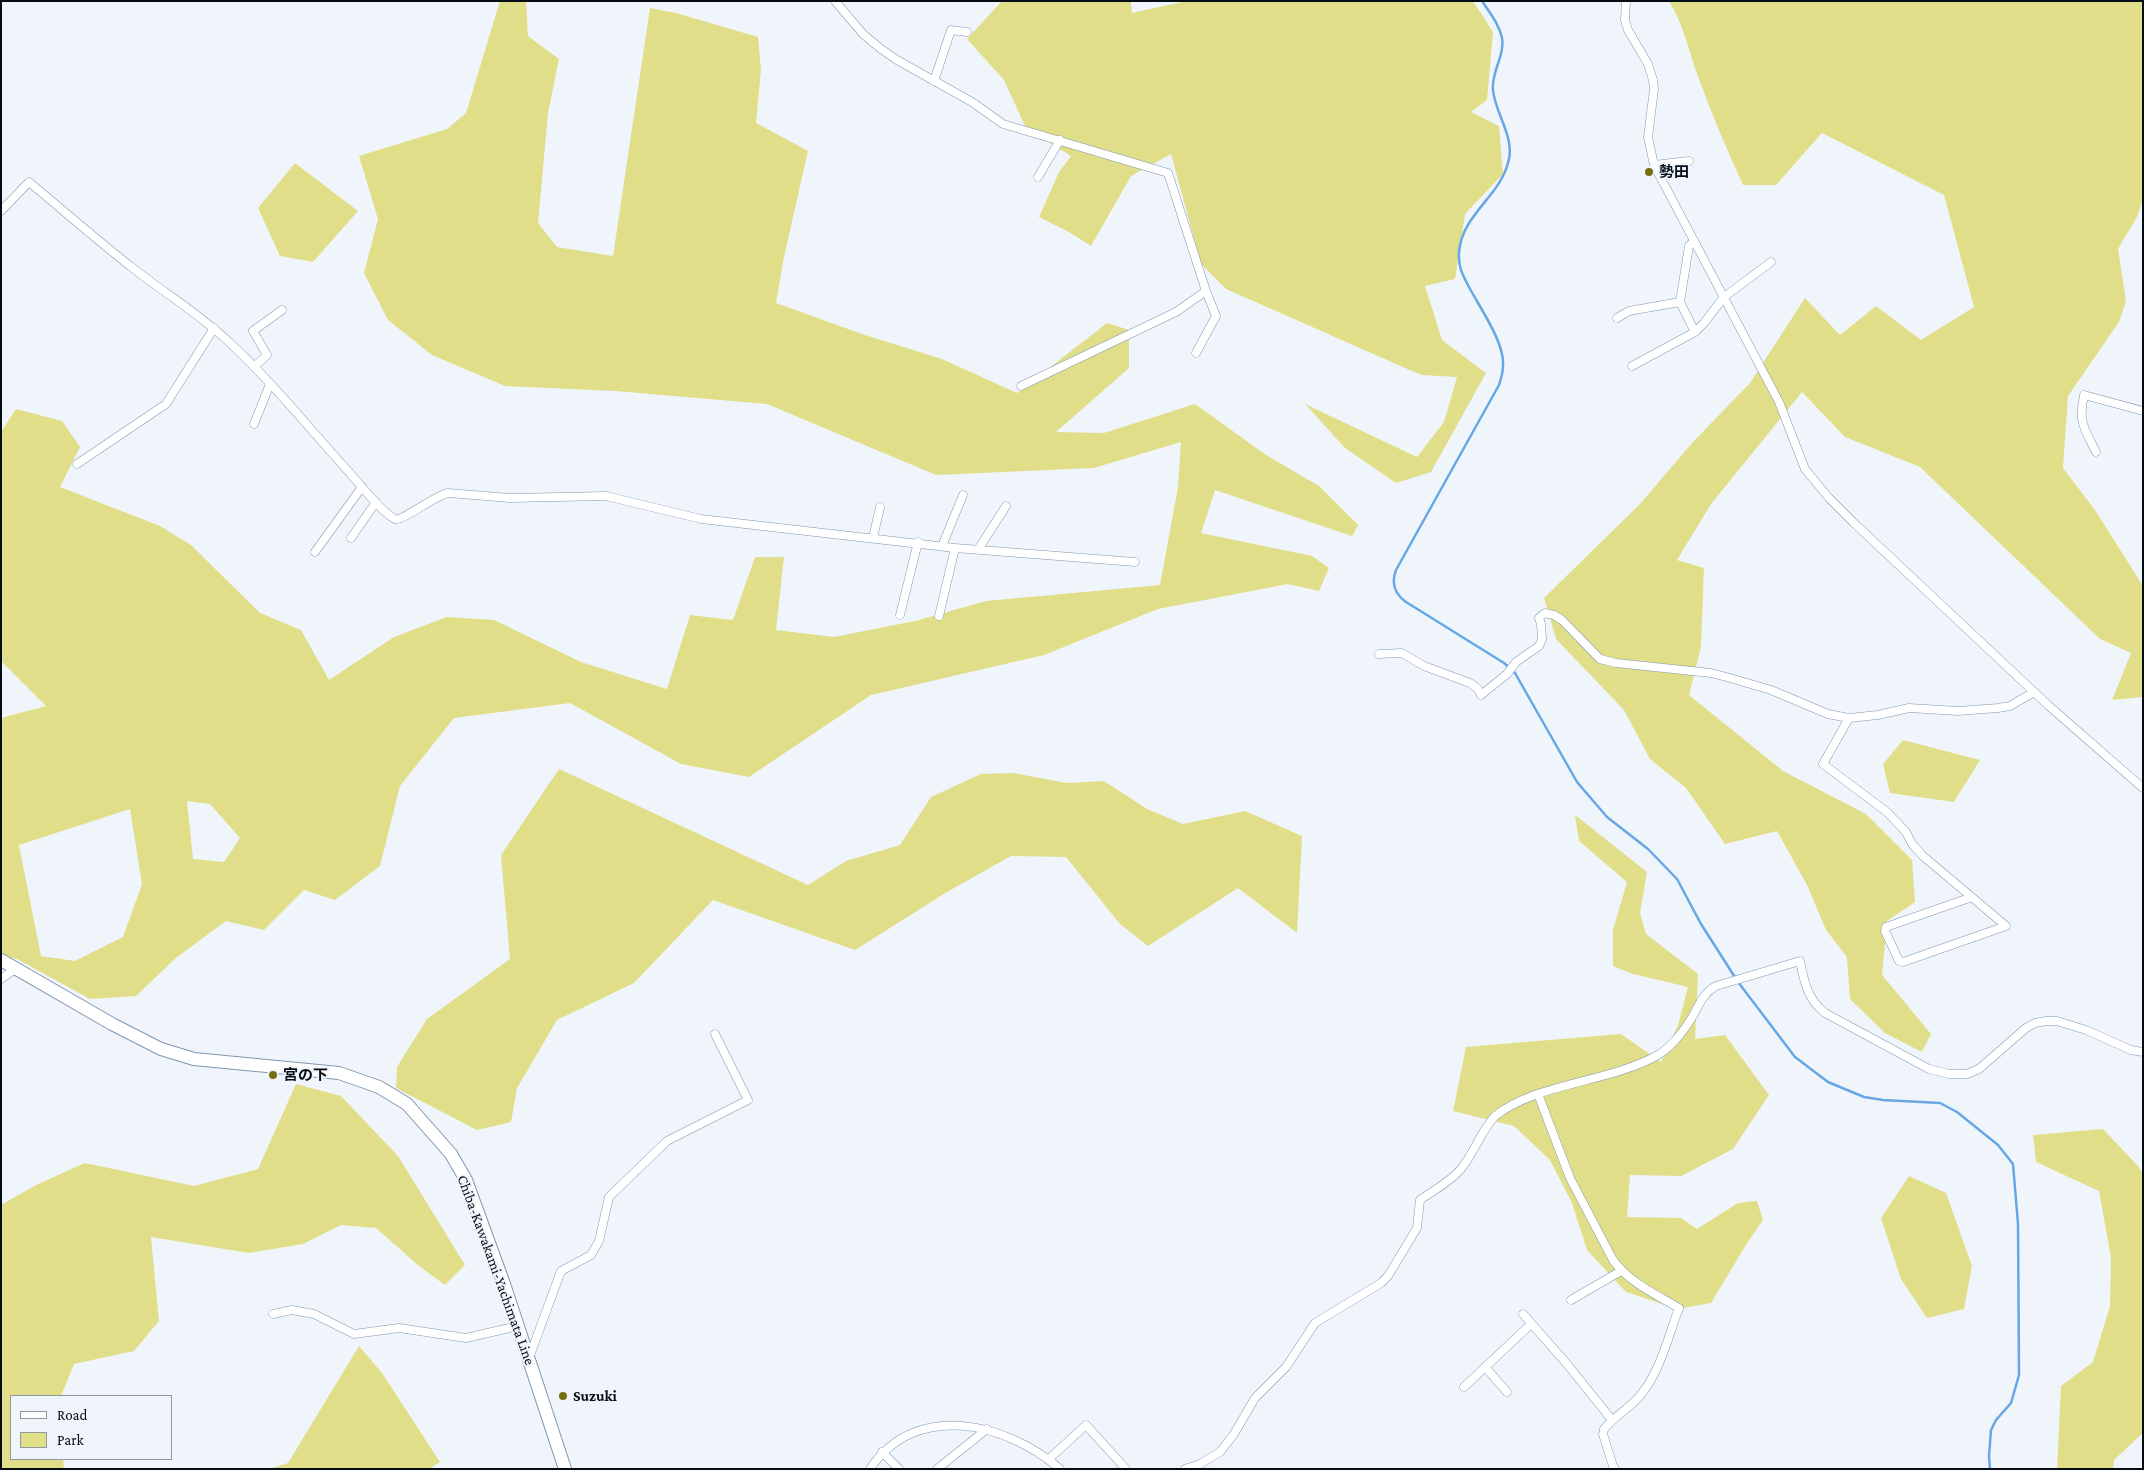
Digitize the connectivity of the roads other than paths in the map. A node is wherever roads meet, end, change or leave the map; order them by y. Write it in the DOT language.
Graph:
graph roads {
  1 [pos="835,1"];
  2 [pos="1626,1"];
  3 [pos="967,32"];
  4 [pos="934,81"];
  5 [pos="1060,140"];
  6 [pos="1689,161"];
  7 [pos="1654,165"];
  8 [pos="1038,177"];
  9 [pos="1,211"];
  10 [pos="1694,241"];
  11 [pos="1771,262"];
  12 [pos="1206,292"];
  13 [pos="1724,297"];
  14 [pos="1680,302"];
  15 [pos="282,310"];
  16 [pos="1617,318"];
  17 [pos="214,328"];
  18 [pos="1695,332"];
  19 [pos="1196,352"];
  20 [pos="1632,366"];
  21 [pos="254,368"];
  22 [pos="270,384"];
  23 [pos="1021,386"];
  24 [pos="2143,411"];
  25 [pos="254,424"];
  26 [pos="2096,452"];
  27 [pos="77,464"];
  28 [pos="362,487"];
  29 [pos="963,495"];
  30 [pos="376,502"];
  31 [pos="1006,506"];
  32 [pos="880,508"];
  33 [pos="351,538"];
  34 [pos="873,538"];
  35 [pos="918,542"];
  36 [pos="942,546"];
  37 [pos="954,548"];
  38 [pos="979,548"];
  39 [pos="315,552"];
  40 [pos="1135,562"];
  41 [pos="900,615"];
  42 [pos="938,616"];
  43 [pos="1379,654"];
  44 [pos="2034,692"];
  45 [pos="1849,718"];
  46 [pos="2143,788"];
  47 [pos="1972,897"];
  48 [pos="1,960"];
  49 [pos="15,969"];
  50 [pos="1,979"];
  51 [pos="714,1034"];
  52 [pos="2143,1052"];
  53 [pos="1538,1094"];
  54 [pos="1621,1271"];
  55 [pos="1571,1300"];
  56 [pos="273,1314"];
  57 [pos="1522,1314"];
  58 [pos="1531,1324"];
  59 [pos="518,1326"];
  60 [pos="529,1359"];
  61 [pos="1485,1367"];
  62 [pos="1464,1387"];
  63 [pos="1507,1392"];
  64 [pos="1612,1420"];
  65 [pos="987,1429"];
  66 [pos="882,1452"];
  67 [pos="1049,1459"];
  68 [pos="565,1469"];
  69 [pos="870,1469"];
  70 [pos="898,1469"];
  71 [pos="937,1469"];
  72 [pos="1060,1469"];
  73 [pos="1126,1469"];
  74 [pos="1185,1469"];
  75 [pos="1615,1469"];
  1 -- 4 [label="street"];
  2 -- 7 [label="street"];
  3 -- 4 [label="street"];
  4 -- 5 [label="street"];
  5 -- 8 [label="street"];
  5 -- 12 [label="street"];
  6 -- 7 [label="street"];
  7 -- 10 [label="street"];
  9 -- 17 [label="street"];
  10 -- 13 [label="street"];
  10 -- 14 [label="street"];
  11 -- 13 [label="street"];
  12 -- 19 [label="street"];
  12 -- 23 [label="street"];
  13 -- 18 [label="street"];
  13 -- 44 [label="street"];
  14 -- 16 [label="street"];
  14 -- 18 [label="street"];
  15 -- 21 [label="street"];
  17 -- 21 [label="street"];
  17 -- 27 [label="street"];
  18 -- 20 [label="street"];
  21 -- 22 [label="street"];
  22 -- 25 [label="street"];
  22 -- 28 [label="street"];
  24 -- 26 [label="street"];
  28 -- 30 [label="street"];
  28 -- 39 [label="street"];
  29 -- 36 [label="street"];
  30 -- 33 [label="street"];
  30 -- 34 [label="street"];
  31 -- 38 [label="street"];
  32 -- 34 [label="street"];
  34 -- 35 [label="street"];
  35 -- 36 [label="street"];
  35 -- 41 [label="street"];
  36 -- 37 [label="street"];
  37 -- 38 [label="street"];
  37 -- 42 [label="street"];
  38 -- 40 [label="street"];
  43 -- 45 [label="street"];
  44 -- 45 [label="street"];
  44 -- 46 [label="street"];
  45 -- 47 [label="street"];
  47 -- 47 [label="street"];
  48 -- 49 [label="main road, Chiba-Kawakami-Yachimata Line"];
  49 -- 50 [label="street"];
  49 -- 59 [label="main road, Chiba-Kawakami-Yachimata Line"];
  51 -- 60 [label="street"];
  52 -- 53 [label="street"];
  53 -- 54 [label="street"];
  53 -- 74 [label="street"];
  54 -- 55 [label="street"];
  54 -- 64 [label="street"];
  56 -- 59 [label="street"];
  57 -- 58 [label="street"];
  58 -- 61 [label="street"];
  58 -- 64 [label="street"];
  59 -- 60 [label="main road, Chiba-Kawakami-Yachimata Line"];
  60 -- 68 [label="main road, Chiba-Kawakami-Yachimata Line"];
  61 -- 62 [label="street"];
  61 -- 63 [label="street"];
  64 -- 75 [label="street"];
  65 -- 66 [label="street"];
  65 -- 67 [label="street"];
  65 -- 71 [label="street"];
  66 -- 69 [label="street"];
  66 -- 70 [label="street"];
  67 -- 72 [label="street"];
  67 -- 73 [label="street"];
}
